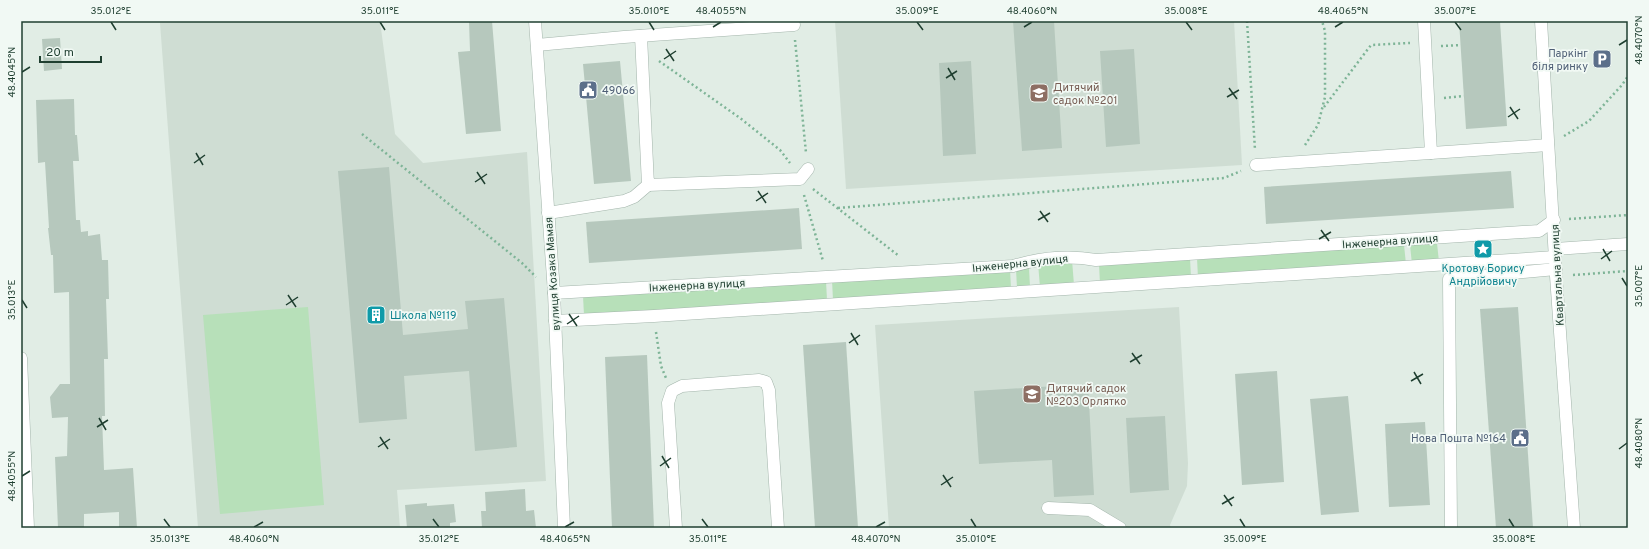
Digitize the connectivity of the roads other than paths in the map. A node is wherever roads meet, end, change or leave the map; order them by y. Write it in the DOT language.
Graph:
graph roads {
  1 [pos="535,21"];
  2 [pos="1424,21"];
  3 [pos="1541,21"];
  4 [pos="794,23"];
  5 [pos="641,36"];
  6 [pos="537,45"];
  7 [pos="1548,145"];
  8 [pos="1431,153"];
  9 [pos="1256,165"];
  10 [pos="808,169"];
  11 [pos="648,185"];
  12 [pos="548,213"];
  13 [pos="1554,220"];
  14 [pos="1628,244"];
  15 [pos="1556,263"];
  16 [pos="554,293"];
  17 [pos="555,321"];
  18 [pos="21,358"];
  19 [pos="1048,508"];
  20 [pos="28,528"];
  21 [pos="564,528"];
  22 [pos="676,528"];
  23 [pos="778,528"];
  24 [pos="1120,528"];
  25 [pos="1451,528"];
  26 [pos="1574,528"];
  1 -- 6 [label="street, вулиця Козака Мамая"];
  2 -- 8 [label="street"];
  3 -- 7 [label="street, Квартальна вулиця"];
  4 -- 5 [label="street"];
  5 -- 6 [label="street"];
  5 -- 11 [label="street"];
  6 -- 12 [label="street, вулиця Козака Мамая"];
  7 -- 8 [label="street"];
  7 -- 13 [label="street, Квартальна вулиця"];
  8 -- 9 [label="street"];
  10 -- 11 [label="street"];
  11 -- 12 [label="street"];
  12 -- 16 [label="street, вулиця Козака Мамая"];
  13 -- 15 [label="street, Квартальна вулиця"];
  13 -- 16 [label="street, Інженерна вулиця"];
  14 -- 15 [label="street"];
  15 -- 17 [label="street"];
  15 -- 25 [label="street"];
  15 -- 26 [label="street, Квартальна вулиця"];
  16 -- 17 [label="street, вулиця Козака Мамая"];
  17 -- 21 [label="street, вулиця Козака Мамая"];
  18 -- 20 [label="street"];
  19 -- 24 [label="street"];
  22 -- 23 [label="street"];
}
